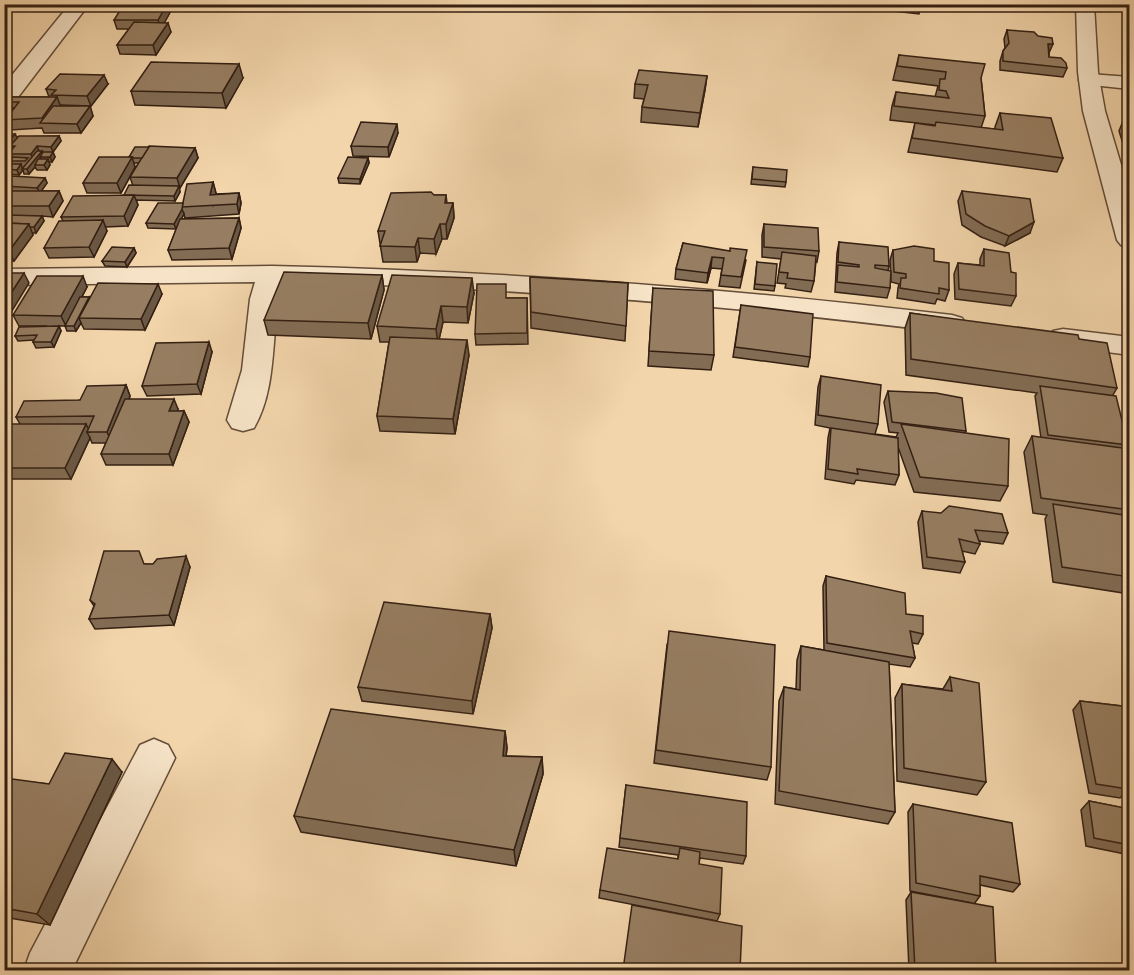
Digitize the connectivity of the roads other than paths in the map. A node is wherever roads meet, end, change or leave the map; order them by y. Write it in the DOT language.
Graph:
graph roads {
  1 [pos="80,4"];
  2 [pos="1085,4"];
  3 [pos="1089,80"];
  4 [pos="1130,83"];
  5 [pos="4,100"];
  6 [pos="1130,240"];
  7 [pos="271,274"];
  8 [pos="4,277"];
  9 [pos="978,327"];
  10 [pos="1036,334"];
  11 [pos="1130,346"];
  12 [pos="243,420"];
  13 [pos="154,758"];
  14 [pos="47,970"];
  1 -- 5 [label="street"];
  2 -- 3 [label="street"];
  3 -- 4 [label="street"];
  3 -- 6 [label="street"];
  7 -- 8 [label="street"];
  7 -- 9 [label="street"];
  7 -- 12 [label="street"];
  10 -- 11 [label="street"];
  13 -- 14 [label="street"];
}
